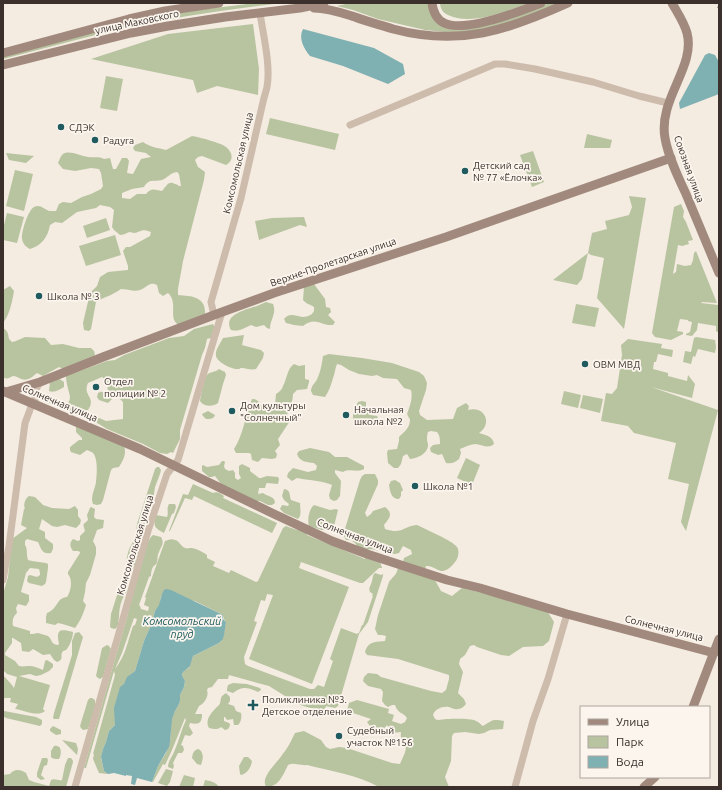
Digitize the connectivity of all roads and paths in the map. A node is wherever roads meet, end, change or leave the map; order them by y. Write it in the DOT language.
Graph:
graph roads {
  1 [pos="219,3"];
  2 [pos="324,3"];
  3 [pos="432,3"];
  4 [pos="541,3"];
  5 [pos="568,3"];
  6 [pos="672,3"];
  7 [pos="300,8"];
  8 [pos="260,13"];
  9 [pos="3,53"];
  10 [pos="3,65"];
  11 [pos="668,102"];
  12 [pos="350,125"];
  13 [pos="671,158"];
  14 [pos="719,273"];
  15 [pos="218,313"];
  16 [pos="40,382"];
  17 [pos="4,391"];
  18 [pos="34,404"];
  19 [pos="174,466"];
  20 [pos="3,580"];
  21 [pos="567,614"];
  22 [pos="719,639"];
  23 [pos="714,653"];
  24 [pos="693,706"];
  25 [pos="654,778"];
  26 [pos="75,787"];
  27 [pos="515,787"];
  28 [pos="644,787"];
  1 -- 9 [label="street, улица Маковского"];
  2 -- 7 [label="street, улица Маковского"];
  3 -- 4 [label="street"];
  5 -- 7 [label="street"];
  6 -- 11 [label="street, Союзная улица"];
  7 -- 8 [label="street, улица Маковского"];
  8 -- 10 [label="street, улица Маковского"];
  8 -- 15 [label="street, Комсомольская улица"];
  11 -- 12 [label="street"];
  11 -- 13 [label="street, Союзная улица"];
  13 -- 14 [label="street, Союзная улица"];
  13 -- 15 [label="street, Верхне-Пролетарская улица"];
  15 -- 16 [label="street, Верхне-Пролетарская улица"];
  15 -- 19 [label="street, Комсомольская улица"];
  16 -- 17 [label="street, Верхне-Пролетарская улица"];
  16 -- 18 [label="street"];
  17 -- 18 [label="street, Солнечная улица"];
  18 -- 19 [label="street, Солнечная улица"];
  18 -- 20 [label="street"];
  19 -- 21 [label="street, Солнечная улица"];
  19 -- 26 [label="street, Комсомольская улица"];
  21 -- 23 [label="street, Солнечная улица"];
  21 -- 27 [label="street"];
  22 -- 23 [label="street"];
  23 -- 24 [label="street"];
  25 -- 28 [label="street"];
}
